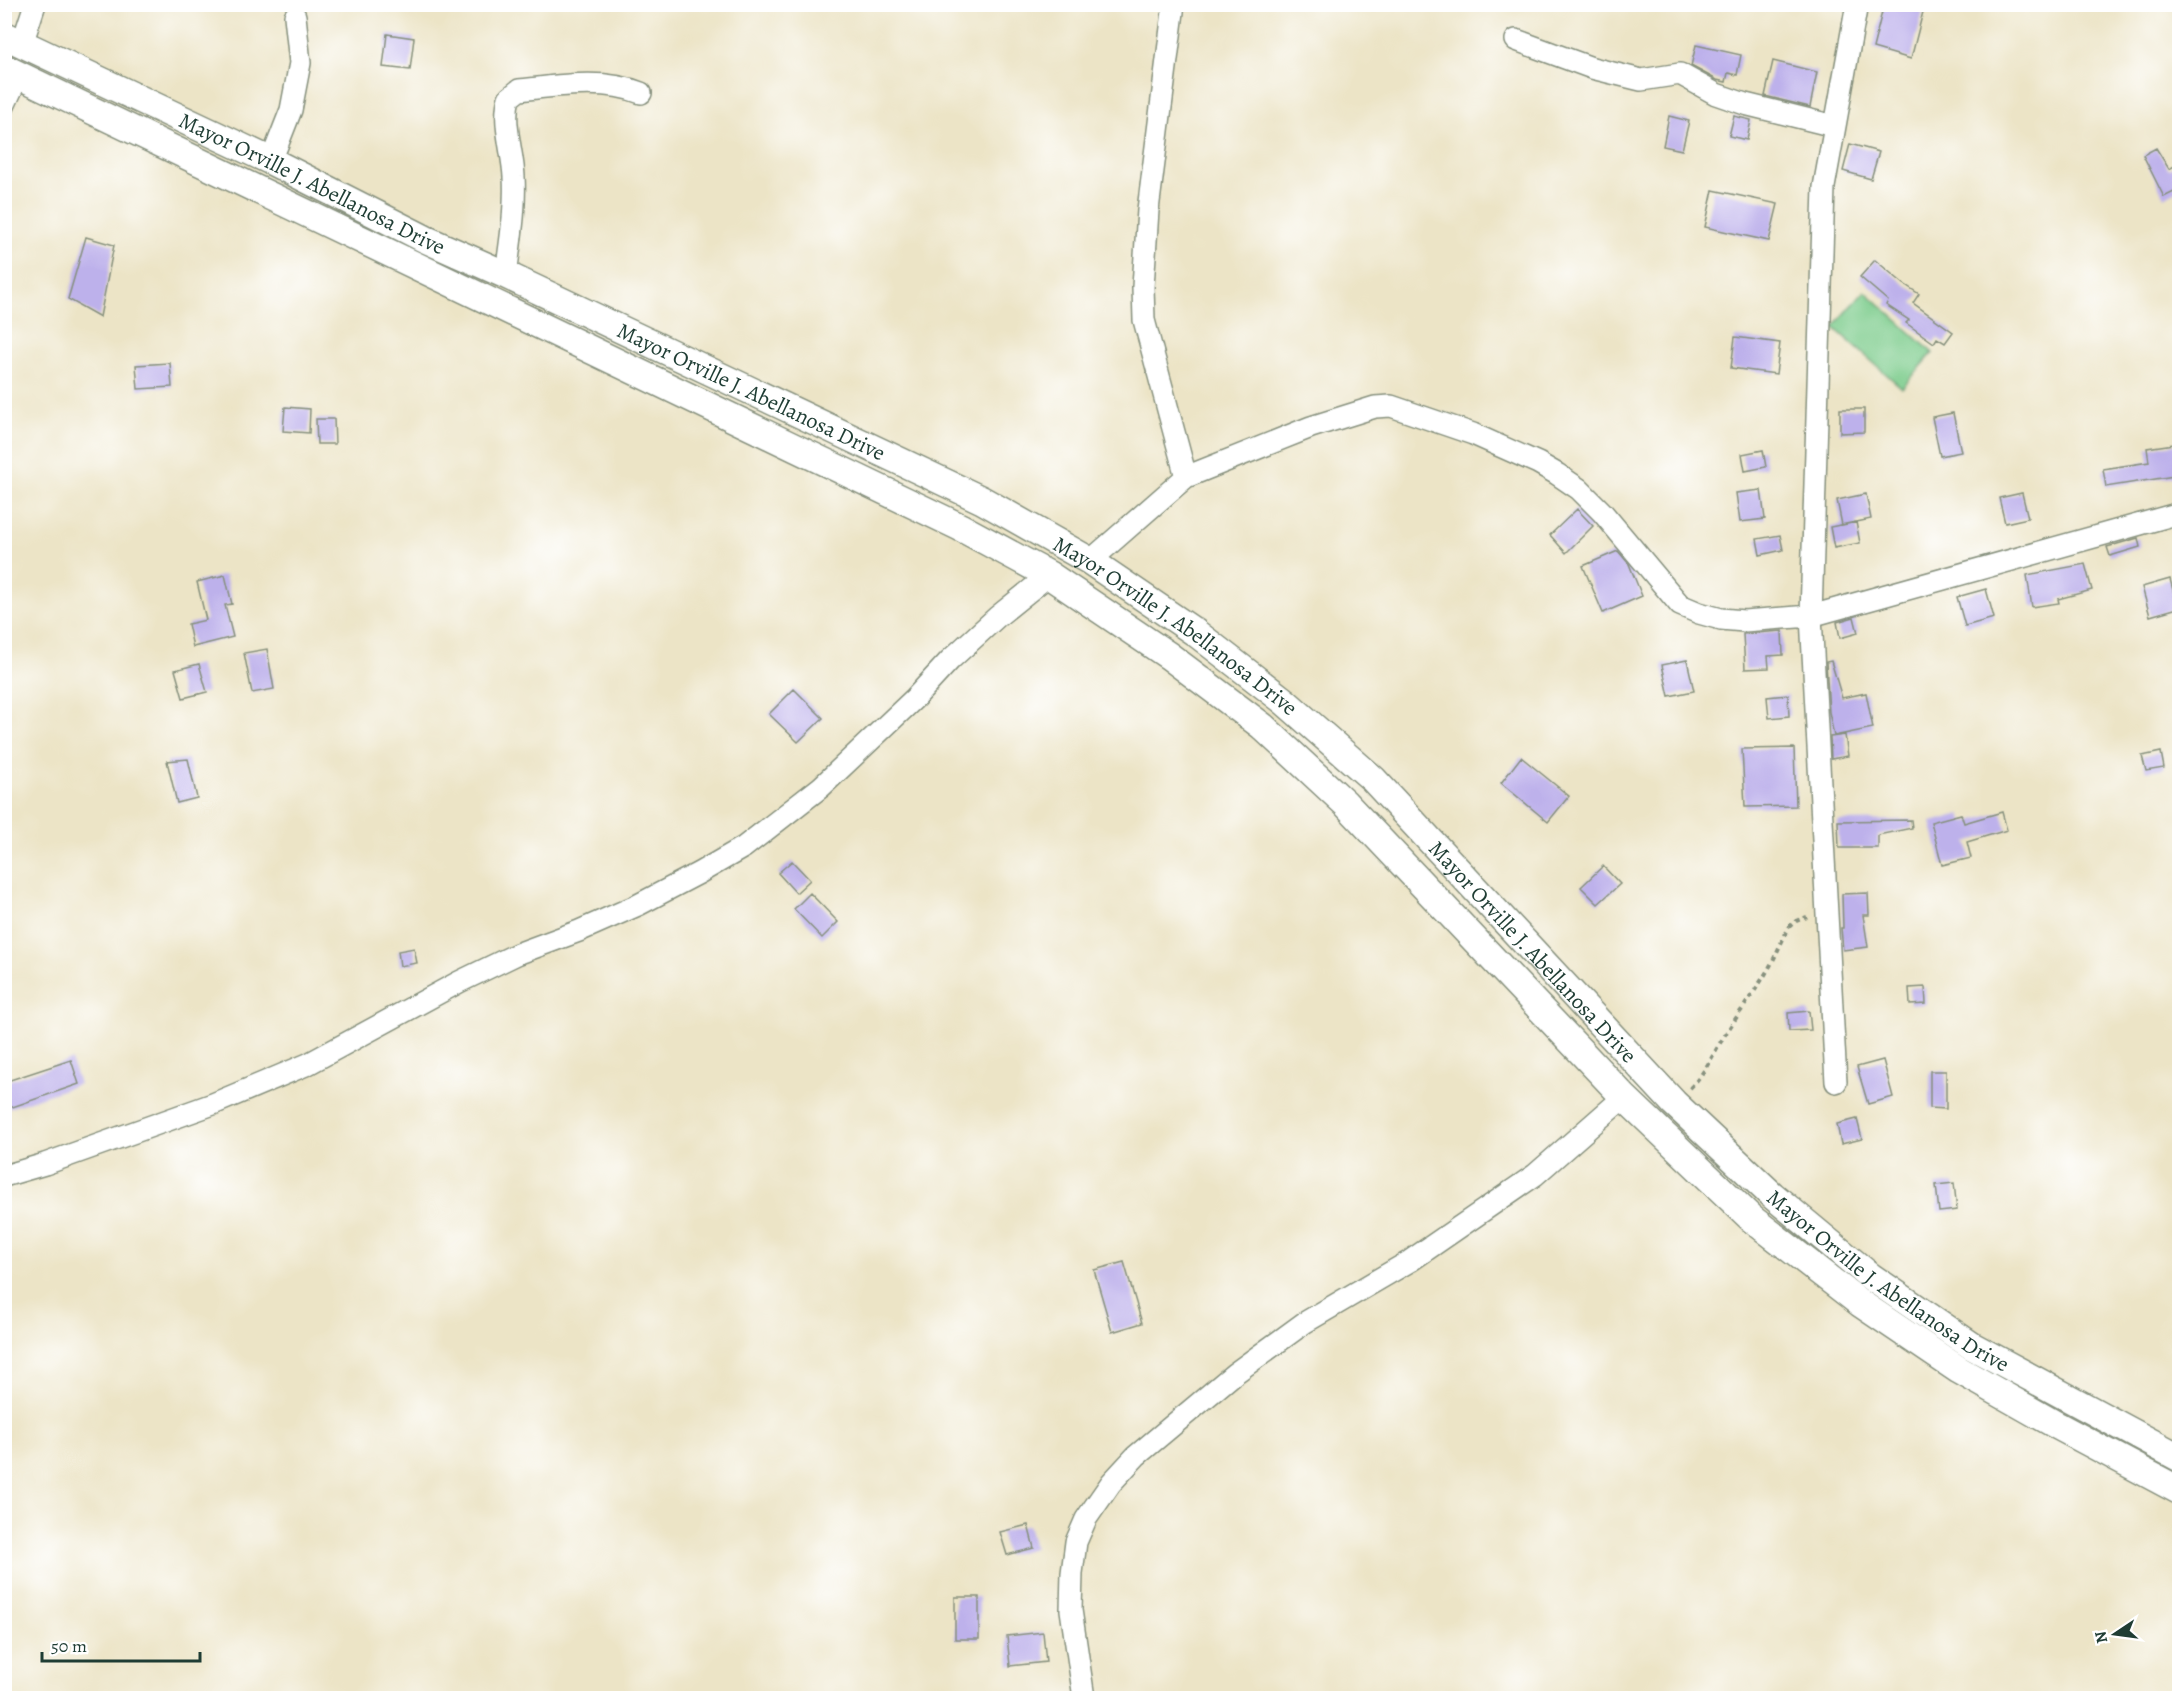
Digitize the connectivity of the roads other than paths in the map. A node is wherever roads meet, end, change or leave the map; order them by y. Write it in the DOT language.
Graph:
graph roads {
  1 [pos="35,4"];
  2 [pos="1174,4"];
  3 [pos="1857,4"];
  4 [pos="295,16"];
  5 [pos="13,40"];
  6 [pos="1516,40"];
  7 [pos="12,71"];
  8 [pos="641,93"];
  9 [pos="4,106"];
  10 [pos="1834,126"];
  11 [pos="271,161"];
  12 [pos="506,275"];
  13 [pos="819,424"];
  14 [pos="805,454"];
  15 [pos="1186,477"];
  16 [pos="2180,513"];
  17 [pos="1090,561"];
  18 [pos="1048,575"];
  19 [pos="1811,616"];
  20 [pos="1372,779"];
  21 [pos="1345,803"];
  22 [pos="1836,1082"];
  23 [pos="1624,1097"];
  24 [pos="4,1176"];
  25 [pos="2180,1458"];
  26 [pos="2180,1491"];
  27 [pos="1083,1698"];
  1 -- 5 [label="street"];
  2 -- 15 [label="street"];
  3 -- 10 [label="street"];
  4 -- 11 [label="street"];
  5 -- 11 [label="main road, Mayor Orville J. Abellanosa Drive"];
  6 -- 10 [label="street"];
  7 -- 9 [label="street"];
  7 -- 14 [label="main road, Mayor Orville J. Abellanosa Drive"];
  8 -- 12 [label="street"];
  10 -- 19 [label="street"];
  11 -- 12 [label="main road, Mayor Orville J. Abellanosa Drive"];
  12 -- 13 [label="main road, Mayor Orville J. Abellanosa Drive"];
  13 -- 14 [label="main road"];
  13 -- 17 [label="main road, Mayor Orville J. Abellanosa Drive"];
  14 -- 18 [label="main road, Mayor Orville J. Abellanosa Drive"];
  15 -- 17 [label="street"];
  15 -- 19 [label="street"];
  16 -- 19 [label="street"];
  17 -- 20 [label="main road, Mayor Orville J. Abellanosa Drive"];
  18 -- 21 [label="main road, Mayor Orville J. Abellanosa Drive"];
  18 -- 24 [label="street"];
  19 -- 22 [label="street"];
  20 -- 21 [label="main road"];
  20 -- 25 [label="main road, Mayor Orville J. Abellanosa Drive"];
  21 -- 23 [label="main road, Mayor Orville J. Abellanosa Drive"];
  23 -- 26 [label="main road, Mayor Orville J. Abellanosa Drive"];
  23 -- 27 [label="street"];
}
